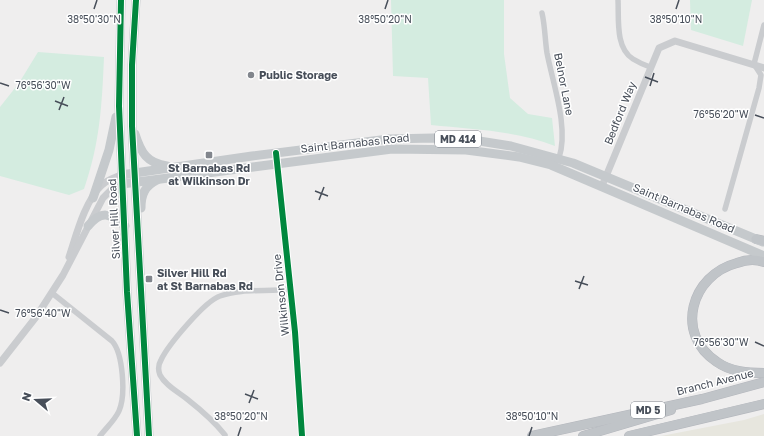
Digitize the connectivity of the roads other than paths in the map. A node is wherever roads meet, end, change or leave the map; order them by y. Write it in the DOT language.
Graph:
graph roads {
  1 [pos="122,0"];
  2 [pos="136,0"];
  3 [pos="618,0"];
  4 [pos="542,13"];
  5 [pos="764,25"];
  6 [pos="754,64"];
  7 [pos="650,67"];
  8 [pos="764,68"];
  9 [pos="119,106"];
  10 [pos="132,126"];
  11 [pos="276,153"];
  12 [pos="559,158"];
  13 [pos="278,164"];
  14 [pos="176,167"];
  15 [pos="133,172"];
  16 [pos="606,175"];
  17 [pos="162,178"];
  18 [pos="122,180"];
  19 [pos="134,182"];
  20 [pos="602,186"];
  21 [pos="93,198"];
  22 [pos="725,209"];
  23 [pos="88,226"];
  24 [pos="125,226"];
  25 [pos="137,231"];
  26 [pos="761,241"];
  27 [pos="764,256"];
  28 [pos="764,262"];
  29 [pos="63,275"];
  30 [pos="290,289"];
  31 [pos="52,293"];
  32 [pos="0,364"];
  33 [pos="764,373"];
  34 [pos="764,382"];
  35 [pos="702,399"];
  36 [pos="764,404"];
  37 [pos="225,435"];
  38 [pos="632,435"];
  39 [pos="100,436"];
  40 [pos="137,436"];
  41 [pos="149,436"];
  42 [pos="302,436"];
  43 [pos="532,436"];
  44 [pos="583,436"];
  1 -- 9 [label="main road, Silver Hill Road"];
  2 -- 10 [label="main road, Silver Hill Road"];
  3 -- 7 [label="street"];
  4 -- 12 [label="street, Belnor Lane"];
  5 -- 6 [label="street"];
  6 -- 7 [label="street, Bedford Way"];
  6 -- 8 [label="street"];
  6 -- 22 [label="street"];
  7 -- 16 [label="street, Bedford Way"];
  9 -- 18 [label="main road, Silver Hill Road"];
  9 -- 21 [label="main road"];
  10 -- 14 [label="main road"];
  10 -- 15 [label="main road, Silver Hill Road"];
  11 -- 12 [label="main road, Saint Barnabas Road / MD 414"];
  11 -- 13 [label="street, Wilkinson Drive"];
  11 -- 14 [label="main road, Saint Barnabas Road / MD 414"];
  12 -- 16 [label="main road, Saint Barnabas Road / MD 414"];
  13 -- 17 [label="main road, Saint Barnabas Road / MD 414"];
  13 -- 20 [label="main road, Saint Barnabas Road / MD 414"];
  13 -- 30 [label="street, Wilkinson Drive"];
  14 -- 15 [label="main road, Saint Barnabas Road / MD 414"];
  15 -- 18 [label="main road, Saint Barnabas Road / MD 414"];
  15 -- 19 [label="main road, Silver Hill Road"];
  16 -- 20 [label="street, Bedford Way"];
  16 -- 26 [label="main road, Saint Barnabas Road / MD 414"];
  17 -- 19 [label="main road, Saint Barnabas Road / MD 414"];
  17 -- 25 [label="main road"];
  18 -- 19 [label="main road, Saint Barnabas Road / MD 414"];
  18 -- 21 [label="street, MD 414"];
  18 -- 23 [label="street, MD 414"];
  18 -- 24 [label="main road, Silver Hill Road"];
  19 -- 25 [label="main road, Silver Hill Road"];
  20 -- 27 [label="main road, Saint Barnabas Road / MD 414"];
  21 -- 29 [label="street, MD 414"];
  23 -- 24 [label="main road"];
  23 -- 29 [label="street, MD 414"];
  24 -- 40 [label="main road, Silver Hill Road"];
  25 -- 41 [label="main road, Silver Hill Road"];
  28 -- 33 [label="highway"];
  29 -- 31 [label="street, MD 414"];
  30 -- 37 [label="street"];
  30 -- 42 [label="street, Wilkinson Drive"];
  31 -- 32 [label="street, MD 414"];
  31 -- 39 [label="street"];
  34 -- 35 [label="highway, Branch Avenue / MD 5"];
  35 -- 43 [label="highway, Branch Avenue / MD 5"];
  35 -- 44 [label="highway"];
  36 -- 38 [label="highway, MD 5"];
}
